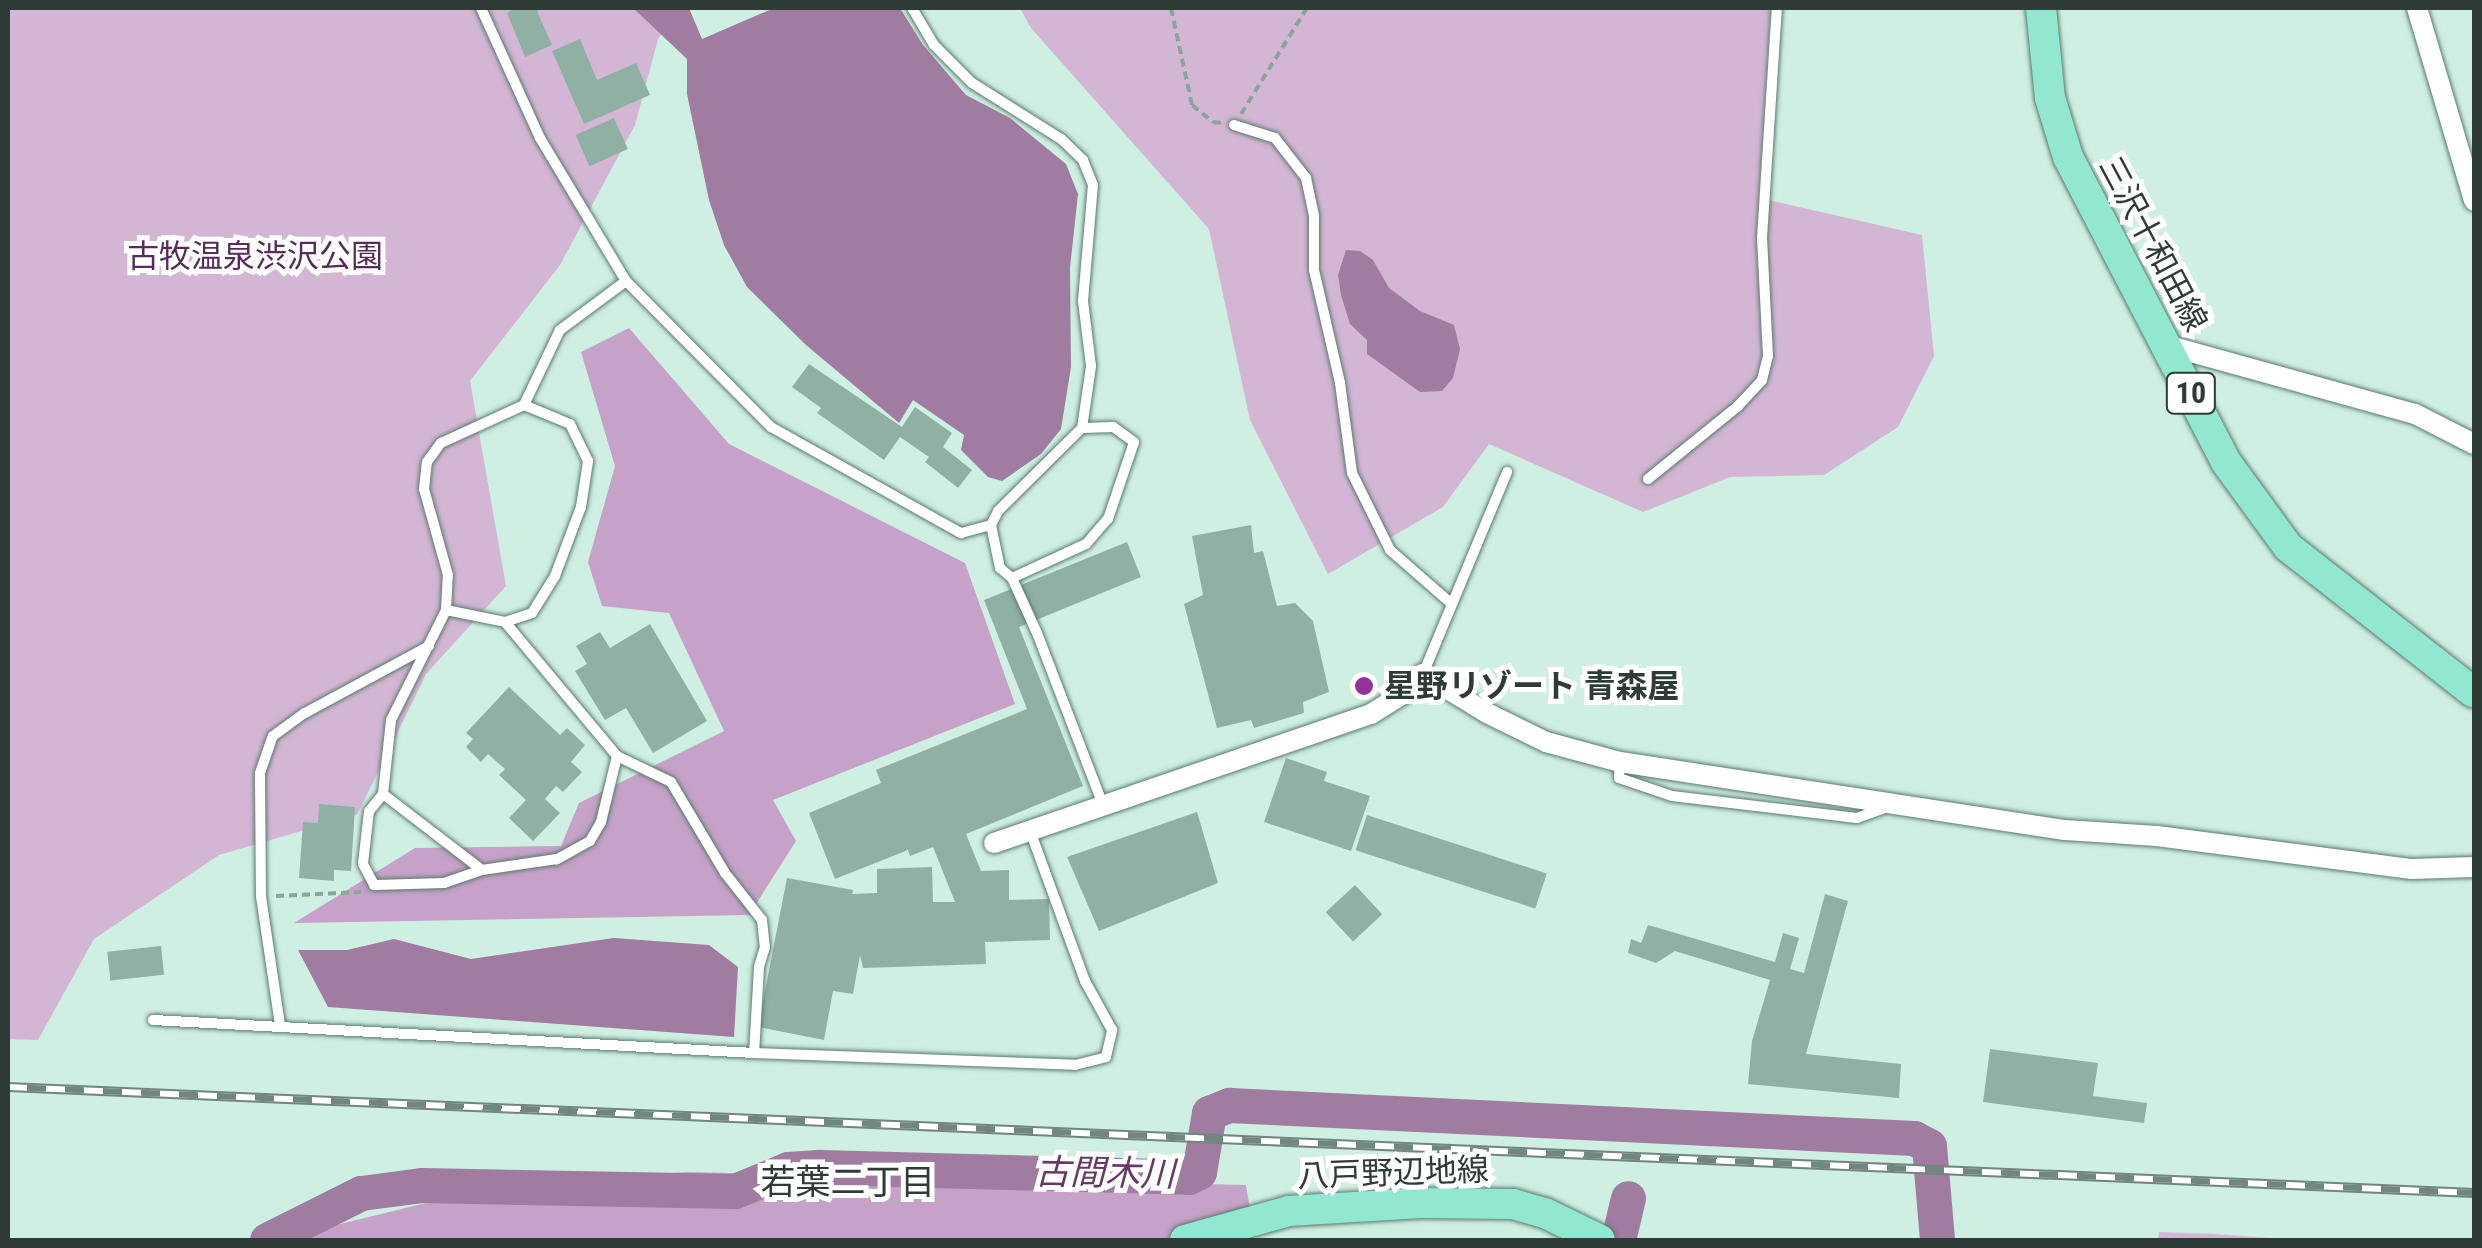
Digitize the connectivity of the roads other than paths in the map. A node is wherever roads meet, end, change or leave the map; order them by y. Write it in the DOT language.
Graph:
graph roads {
  1 [pos="481,8"];
  2 [pos="912,8"];
  3 [pos="1777,8"];
  4 [pos="2041,8"];
  5 [pos="2417,8"];
  6 [pos="1234,125"];
  7 [pos="2470,165"];
  8 [pos="2474,201"];
  9 [pos="626,281"];
  10 [pos="2166,345"];
  11 [pos="524,405"];
  12 [pos="1082,428"];
  13 [pos="2474,444"];
  14 [pos="1507,472"];
  15 [pos="1648,478"];
  16 [pos="991,525"];
  17 [pos="1012,578"];
  18 [pos="1452,604"];
  19 [pos="446,610"];
  20 [pos="506,622"];
  21 [pos="430,646"];
  22 [pos="1423,674"];
  23 [pos="2474,693"];
  24 [pos="617,756"];
  25 [pos="382,794"];
  26 [pos="1103,806"];
  27 [pos="1030,831"];
  28 [pos="994,843"];
  29 [pos="2474,866"];
  30 [pos="482,870"];
  31 [pos="153,1020"];
  32 [pos="280,1025"];
  33 [pos="754,1053"];
  34 [pos="1240,1232"];
  35 [pos="1185,1240"];
  36 [pos="1600,1240"];
  1 -- 9 [label="lane"];
  2 -- 12 [label="lane"];
  3 -- 15 [label="lane"];
  4 -- 10 [label="main road, 三沢十和田線 / 10"];
  5 -- 7 [label="street"];
  6 -- 18 [label="lane"];
  7 -- 8 [label="street"];
  9 -- 11 [label="lane"];
  9 -- 16 [label="lane"];
  10 -- 13 [label="street"];
  10 -- 23 [label="main road, 三沢十和田線 / 10"];
  11 -- 19 [label="lane"];
  11 -- 20 [label="lane"];
  12 -- 16 [label="lane"];
  12 -- 17 [label="lane"];
  14 -- 18 [label="lane"];
  16 -- 17 [label="lane"];
  17 -- 26 [label="lane"];
  18 -- 22 [label="lane"];
  19 -- 20 [label="lane"];
  19 -- 21 [label="lane"];
  20 -- 24 [label="lane"];
  21 -- 25 [label="lane"];
  21 -- 32 [label="lane"];
  22 -- 26 [label="street"];
  22 -- 29 [label="street"];
  24 -- 30 [label="lane"];
  24 -- 33 [label="lane"];
  25 -- 30 [label="lane"];
  25 -- 30 [label="lane"];
  26 -- 27 [label="street"];
  27 -- 28 [label="street"];
  27 -- 33 [label="lane"];
  31 -- 32 [label="lane"];
  32 -- 33 [label="lane"];
  34 -- 35 [label="main road, 八戸野辺地線"];
  34 -- 36 [label="main road, 八戸野辺地線"];
}
